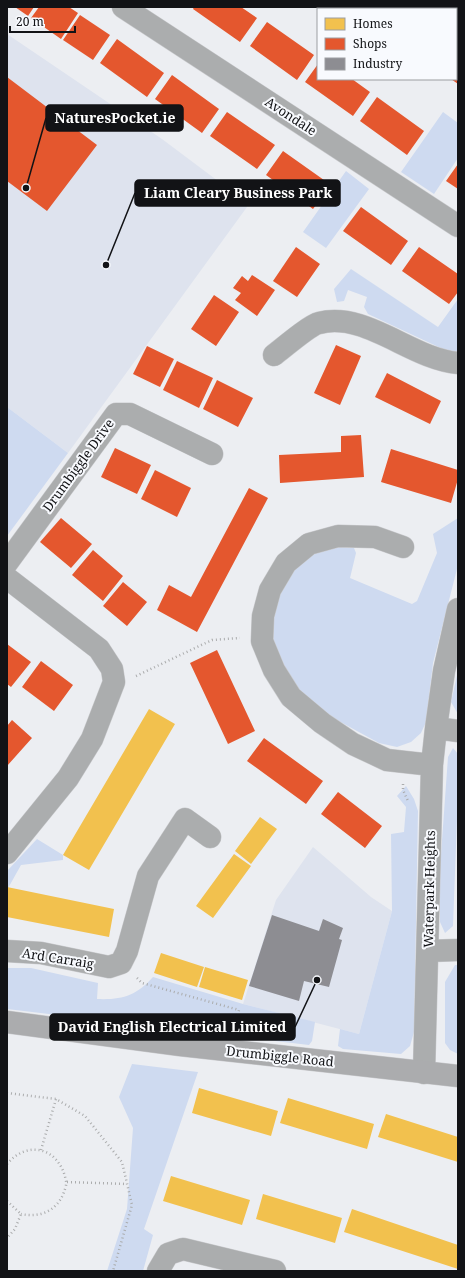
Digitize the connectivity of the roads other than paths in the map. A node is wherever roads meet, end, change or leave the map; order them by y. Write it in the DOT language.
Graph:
graph roads {
  1 [pos="123,7"];
  2 [pos="458,226"];
  3 [pos="274,355"];
  4 [pos="458,363"];
  5 [pos="212,454"];
  6 [pos="403,547"];
  7 [pos="7,564"];
  8 [pos="7,578"];
  9 [pos="458,609"];
  10 [pos="436,728"];
  11 [pos="458,731"];
  12 [pos="432,764"];
  13 [pos="210,837"];
  14 [pos="7,853"];
  15 [pos="458,950"];
  16 [pos="7,951"];
  17 [pos="428,951"];
  18 [pos="7,1022"];
  19 [pos="424,1073"];
  20 [pos="458,1076"];
  21 [pos="158,1271"];
  22 [pos="275,1271"];
  1 -- 2 [label="street, Avondale"];
  3 -- 4 [label="street"];
  5 -- 7 [label="street, Drumbiggle Drive"];
  6 -- 12 [label="street"];
  8 -- 14 [label="street"];
  9 -- 10 [label="street, Waterpark Heights"];
  10 -- 11 [label="street"];
  10 -- 12 [label="street, Waterpark Heights"];
  12 -- 17 [label="street, Waterpark Heights"];
  13 -- 16 [label="street, Ard Carraig"];
  15 -- 17 [label="street"];
  17 -- 19 [label="street, Waterpark Heights"];
  18 -- 19 [label="street, Drumbiggle Road"];
  19 -- 20 [label="street, Drumbiggle Road"];
  21 -- 22 [label="street"];
}
